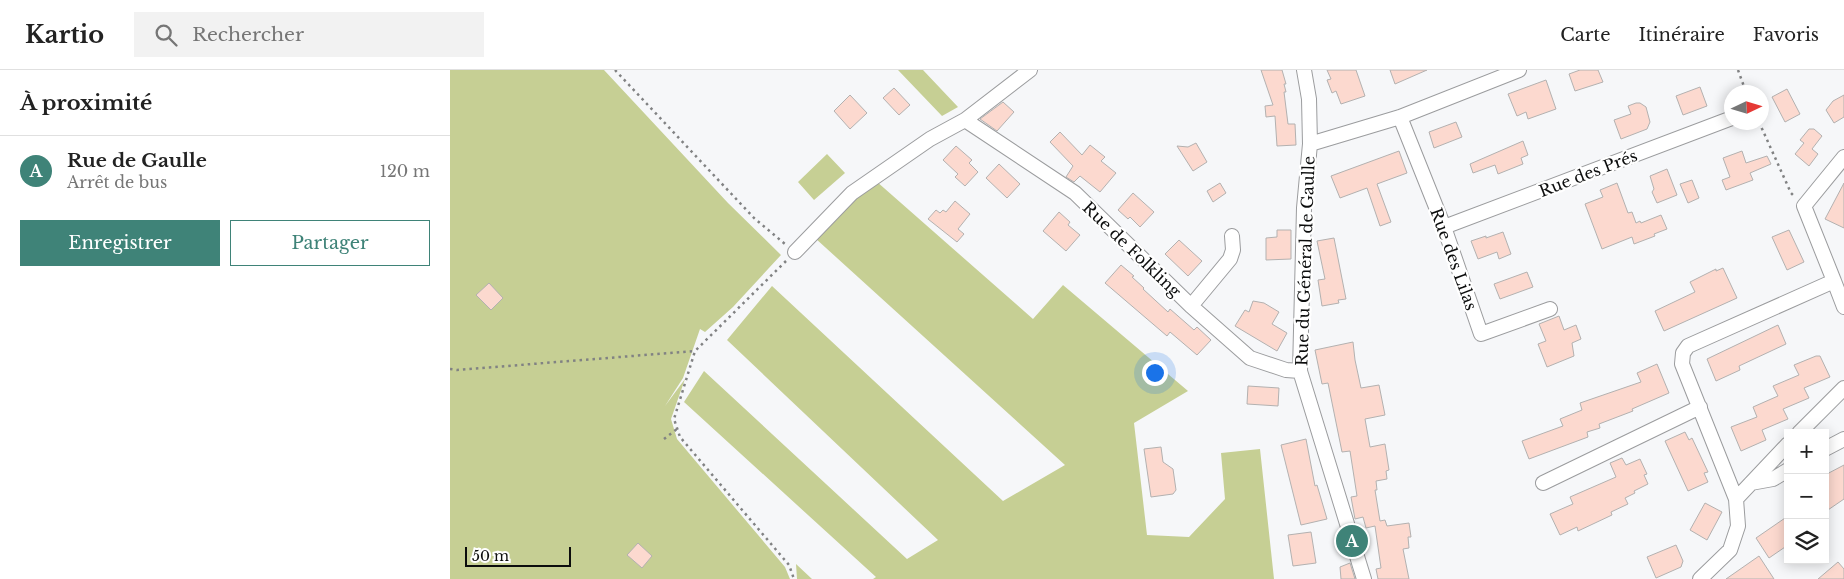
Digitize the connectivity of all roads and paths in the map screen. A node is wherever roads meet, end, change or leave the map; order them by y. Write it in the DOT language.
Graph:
graph roads {
  1 [pos="615,70"];
  2 [pos="1030,70"];
  3 [pos="1304,70"];
  4 [pos="1519,70"];
  5 [pos="1738,70"];
  6 [pos="1743,85"];
  7 [pos="1400,117"];
  8 [pos="965,120"];
  9 [pos="1724,121"];
  10 [pos="1763,130"];
  11 [pos="1310,144"];
  12 [pos="1844,157"];
  13 [pos="1804,206"];
  14 [pos="1444,227"];
  15 [pos="1232,236"];
  16 [pos="795,252"];
  17 [pos="1834,281"];
  18 [pos="1191,306"];
  19 [pos="1844,307"];
  20 [pos="1550,309"];
  21 [pos="696,351"];
  22 [pos="450,369"];
  23 [pos="1300,372"];
  24 [pos="1844,388"];
  25 [pos="1700,407"];
  26 [pos="677,429"];
  27 [pos="1803,429"];
  28 [pos="664,439"];
  29 [pos="1844,439"];
  30 [pos="1829,447"];
  31 [pos="1784,448"];
  32 [pos="1784,472"];
  33 [pos="1543,483"];
  34 [pos="1750,483"];
  35 [pos="1736,499"];
  36 [pos="794,579"];
  37 [pos="1364,579"];
  38 [pos="1700,579"];
  1 -- 16 [label="path"];
  2 -- 8 [label="street"];
  3 -- 11 [label="street, Rue du Général de Gaulle"];
  4 -- 7 [label="street"];
  5 -- 6 [label="path"];
  7 -- 11 [label="street"];
  7 -- 14 [label="street, Rue des Lilas"];
  8 -- 16 [label="street"];
  8 -- 18 [label="street, Rue de Folkling"];
  9 -- 14 [label="street, Rue des Prés"];
  10 -- 13 [label="path"];
  11 -- 23 [label="street, Rue du Général de Gaulle"];
  12 -- 13 [label="street"];
  13 -- 17 [label="street"];
  14 -- 20 [label="street, Rue des Lilas"];
  15 -- 18 [label="street"];
  16 -- 21 [label="path"];
  17 -- 19 [label="street"];
  17 -- 25 [label="street"];
  18 -- 23 [label="street, Rue de Folkling"];
  21 -- 22 [label="path"];
  21 -- 26 [label="path"];
  23 -- 37 [label="street, Rue du Général de Gaulle"];
  24 -- 27 [label="street"];
  25 -- 33 [label="street"];
  25 -- 35 [label="street"];
  26 -- 28 [label="path"];
  26 -- 36 [label="path"];
  29 -- 30 [label="street"];
  31 -- 34 [label="street"];
  32 -- 34 [label="street"];
  34 -- 35 [label="street"];
  35 -- 38 [label="street"];
}
